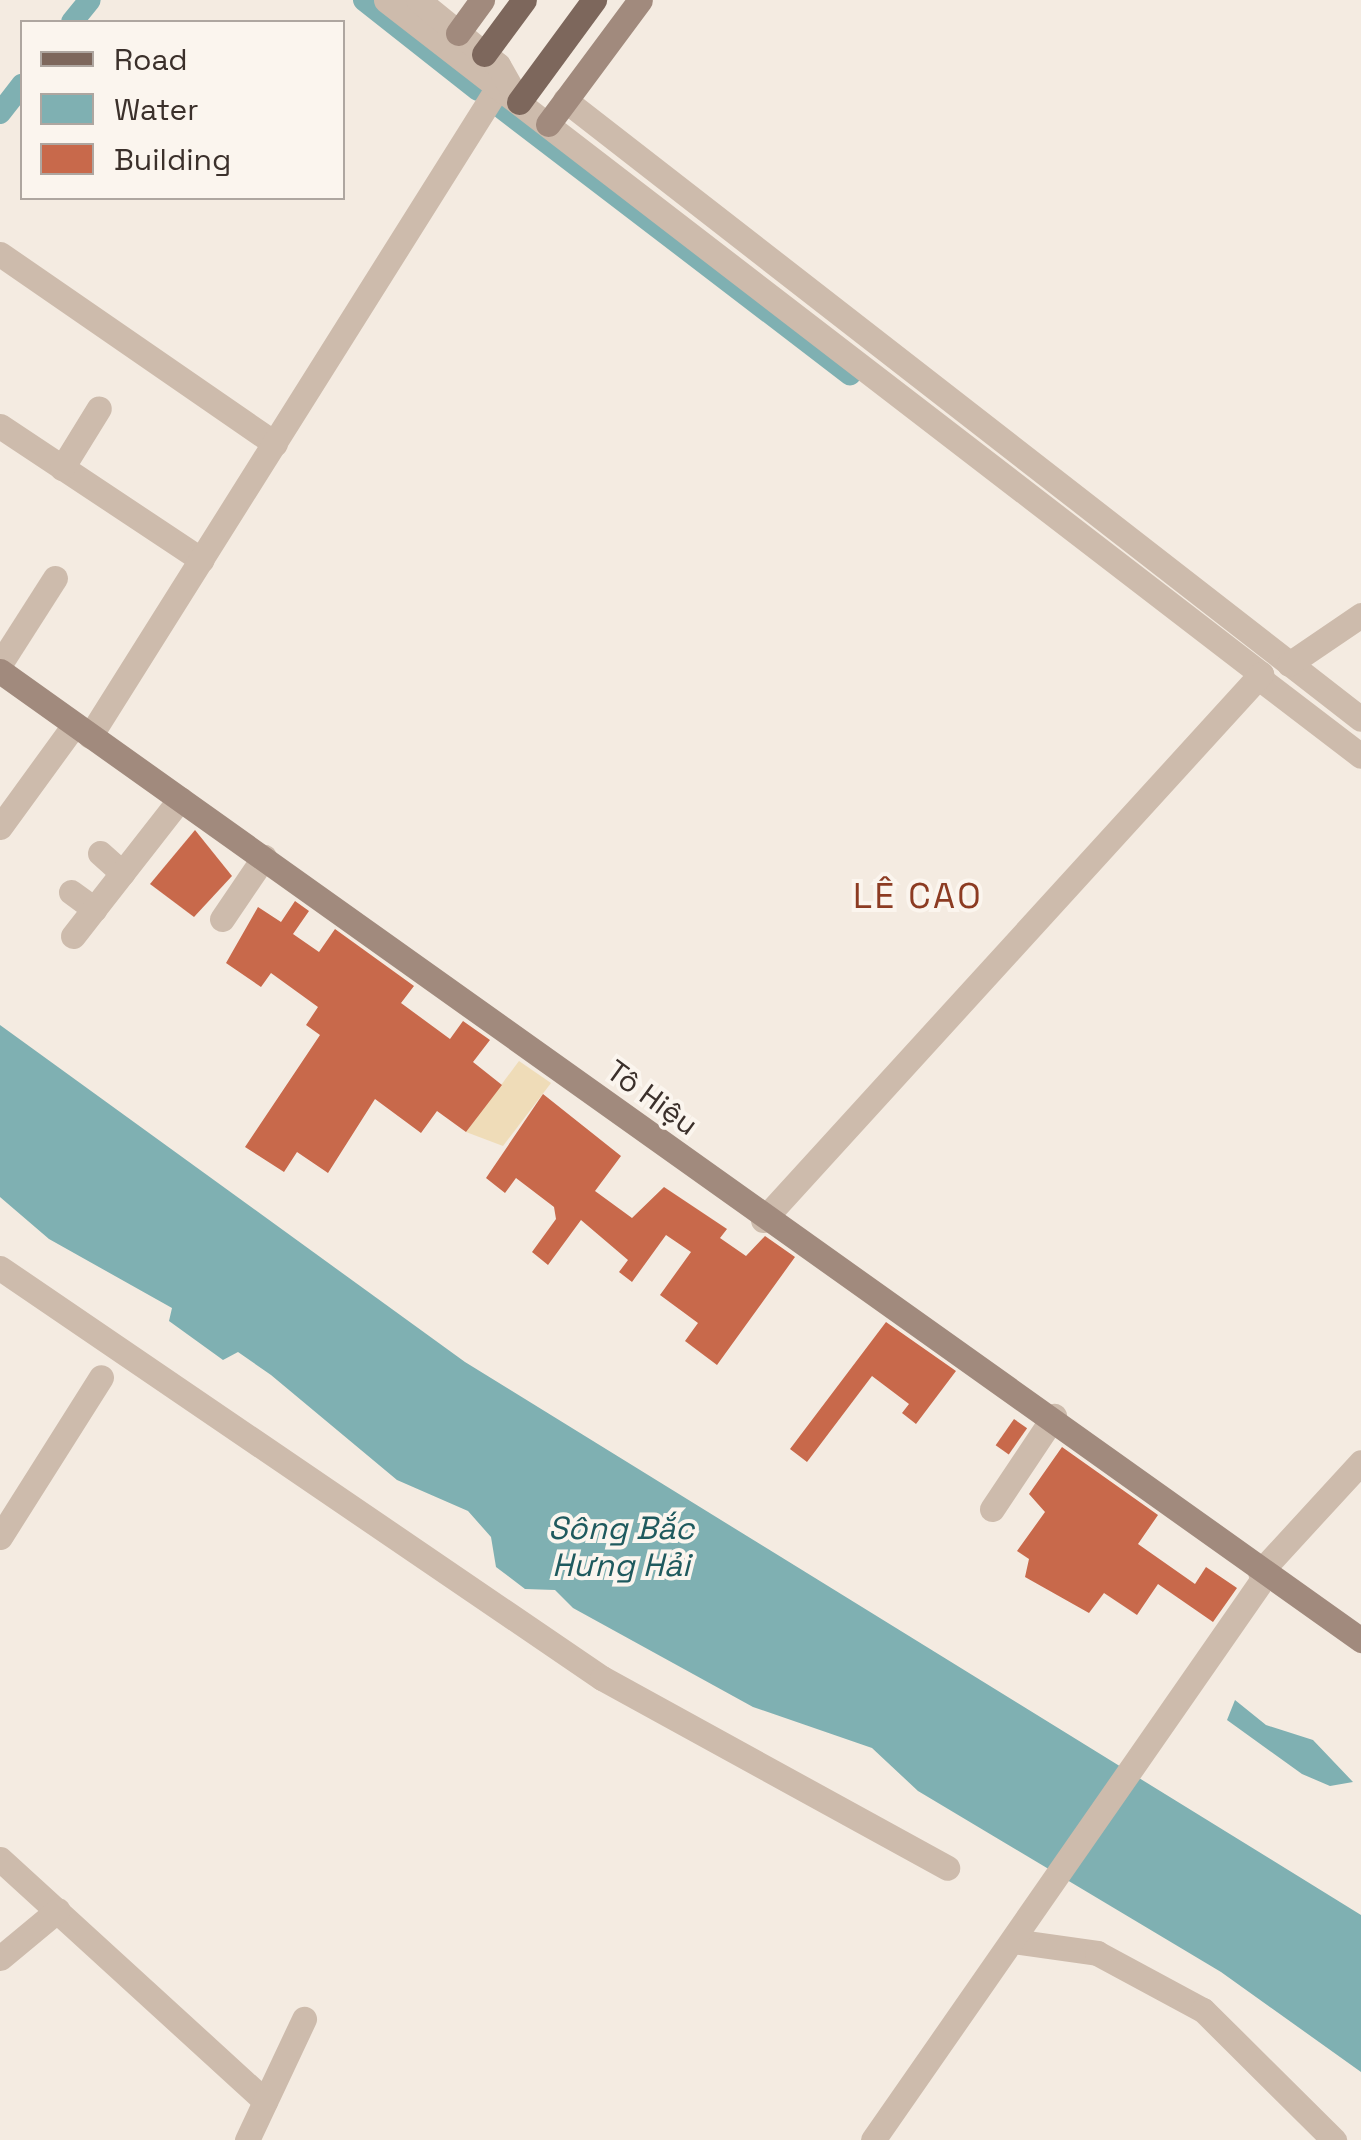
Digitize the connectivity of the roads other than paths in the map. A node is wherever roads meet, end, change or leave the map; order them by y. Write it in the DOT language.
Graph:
graph roads {
  1 [pos="386,0"];
  2 [pos="418,0"];
  3 [pos="482,0"];
  4 [pos="524,0"];
  5 [pos="594,0"];
  6 [pos="640,0"];
  7 [pos="458,33"];
  8 [pos="484,54"];
  9 [pos="508,94"];
  10 [pos="566,100"];
  11 [pos="548,124"];
  12 [pos="0,254"];
  13 [pos="99,408"];
  14 [pos="0,426"];
  15 [pos="274,444"];
  16 [pos="62,468"];
  17 [pos="202,560"];
  18 [pos="55,578"];
  19 [pos="1361,615"];
  20 [pos="1255,662"];
  21 [pos="1289,664"];
  22 [pos="0,668"];
  23 [pos="1361,718"];
  24 [pos="82,730"];
  25 [pos="1361,756"];
  26 [pos="180,799"];
  27 [pos="0,827"];
  28 [pos="100,854"];
  29 [pos="264,857"];
  30 [pos="122,873"];
  31 [pos="71,892"];
  32 [pos="94,909"];
  33 [pos="222,919"];
  34 [pos="73,936"];
  35 [pos="764,1220"];
  36 [pos="0,1268"];
  37 [pos="100,1376"];
  38 [pos="1054,1416"];
  39 [pos="1361,1462"];
  40 [pos="992,1508"];
  41 [pos="0,1537"];
  42 [pos="1262,1574"];
  43 [pos="1361,1640"];
  44 [pos="0,1859"];
  45 [pos="947,1868"];
  46 [pos="58,1910"];
  47 [pos="1014,1940"];
  48 [pos="0,1958"];
  49 [pos="304,2018"];
  50 [pos="266,2100"];
  51 [pos="247,2140"];
  52 [pos="873,2140"];
  53 [pos="1334,2140"];
  1 -- 9 [label="street"];
  2 -- 7 [label="street"];
  3 -- 7 [label="main road"];
  4 -- 8 [label="main road"];
  5 -- 9 [label="main road"];
  6 -- 10 [label="main road"];
  7 -- 8 [label="street"];
  8 -- 9 [label="street"];
  9 -- 11 [label="street"];
  9 -- 15 [label="street"];
  10 -- 11 [label="main road"];
  10 -- 20 [label="street"];
  11 -- 20 [label="street"];
  12 -- 15 [label="street"];
  13 -- 16 [label="street"];
  14 -- 16 [label="street"];
  15 -- 17 [label="street"];
  16 -- 17 [label="street"];
  17 -- 24 [label="street"];
  18 -- 22 [label="street"];
  19 -- 21 [label="street"];
  20 -- 21 [label="street"];
  20 -- 25 [label="street"];
  20 -- 35 [label="street"];
  21 -- 23 [label="street"];
  22 -- 24 [label="main road, Tô Hiệu"];
  24 -- 26 [label="main road, Tô Hiệu"];
  24 -- 27 [label="street"];
  26 -- 29 [label="main road, Tô Hiệu"];
  26 -- 30 [label="street"];
  28 -- 30 [label="street"];
  29 -- 33 [label="street"];
  29 -- 35 [label="main road, Tô Hiệu"];
  30 -- 32 [label="street"];
  31 -- 32 [label="street"];
  32 -- 34 [label="street"];
  35 -- 38 [label="main road, Tô Hiệu"];
  36 -- 45 [label="street"];
  37 -- 41 [label="street"];
  38 -- 40 [label="street"];
  38 -- 42 [label="main road, Tô Hiệu"];
  39 -- 42 [label="street"];
  42 -- 43 [label="main road, Tô Hiệu"];
  42 -- 47 [label="street"];
  44 -- 46 [label="street"];
  46 -- 48 [label="street"];
  46 -- 50 [label="street"];
  47 -- 52 [label="street"];
  47 -- 53 [label="street"];
  49 -- 50 [label="street"];
  50 -- 51 [label="street"];
}
